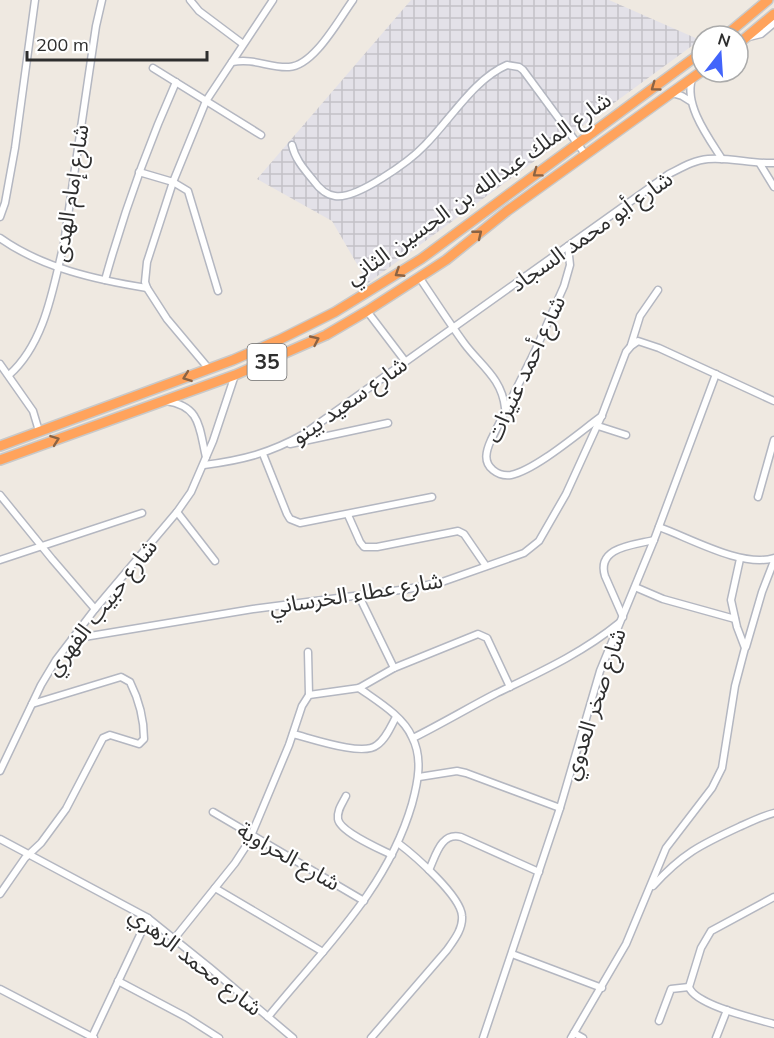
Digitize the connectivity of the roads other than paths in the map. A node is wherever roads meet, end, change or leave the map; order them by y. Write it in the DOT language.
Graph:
graph roads {
  1 [pos="35,0"];
  2 [pos="102,0"];
  3 [pos="190,0"];
  4 [pos="273,0"];
  5 [pos="353,0"];
  6 [pos="768,0"];
  7 [pos="774,14"];
  8 [pos="739,24"];
  9 [pos="774,24"];
  10 [pos="750,34"];
  11 [pos="750,38"];
  12 [pos="243,44"];
  13 [pos="690,61"];
  14 [pos="232,62"];
  15 [pos="153,68"];
  16 [pos="690,80"];
  17 [pos="176,82"];
  18 [pos="691,84"];
  19 [pos="672,93"];
  20 [pos="206,101"];
  21 [pos="690,102"];
  22 [pos="261,135"];
  23 [pos="576,143"];
  24 [pos="292,145"];
  25 [pos="714,146"];
  26 [pos="585,154"];
  27 [pos="709,159"];
  28 [pos="722,159"];
  29 [pos="774,163"];
  30 [pos="760,164"];
  31 [pos="139,172"];
  32 [pos="173,183"];
  33 [pos="774,187"];
  34 [pos="0,217"];
  35 [pos="0,238"];
  36 [pos="568,246"];
  37 [pos="58,267"];
  38 [pos="419,277"];
  39 [pos="105,280"];
  40 [pos="147,288"];
  41 [pos="658,290"];
  42 [pos="219,291"];
  43 [pos="367,311"];
  44 [pos="453,327"];
  45 [pos="631,346"];
  46 [pos="405,362"];
  47 [pos="0,364"];
  48 [pos="209,369"];
  49 [pos="716,374"];
  50 [pos="9,375"];
  51 [pos="235,375"];
  52 [pos="165,401"];
  53 [pos="774,401"];
  54 [pos="505,411"];
  55 [pos="602,415"];
  56 [pos="388,423"];
  57 [pos="598,426"];
  58 [pos="39,431"];
  59 [pos="626,435"];
  60 [pos="774,440"];
  61 [pos="283,445"];
  62 [pos="0,446"];
  63 [pos="263,454"];
  64 [pos="0,460"];
  65 [pos="205,461"];
  66 [pos="0,495"];
  67 [pos="432,497"];
  68 [pos="758,497"];
  69 [pos="177,512"];
  70 [pos="142,513"];
  71 [pos="348,514"];
  72 [pos="659,526"];
  73 [pos="654,540"];
  74 [pos="40,546"];
  75 [pos="740,559"];
  76 [pos="0,560"];
  77 [pos="774,560"];
  78 [pos="215,561"];
  79 [pos="486,566"];
  80 [pos="635,587"];
  81 [pos="358,596"];
  82 [pos="95,609"];
  83 [pos="622,619"];
  84 [pos="735,619"];
  85 [pos="72,639"];
  86 [pos="746,648"];
  87 [pos="308,652"];
  88 [pos="394,668"];
  89 [pos="510,687"];
  90 [pos="359,688"];
  91 [pos="309,695"];
  92 [pos="32,704"];
  93 [pos="396,717"];
  94 [pos="293,734"];
  95 [pos="413,738"];
  96 [pos="0,770"];
  97 [pos="419,777"];
  98 [pos="346,796"];
  99 [pos="560,808"];
  100 [pos="213,812"];
  101 [pos="774,813"];
  102 [pos="252,835"];
  103 [pos="0,839"];
  104 [pos="398,843"];
  105 [pos="30,853"];
  106 [pos="392,855"];
  107 [pos="429,870"];
  108 [pos="539,872"];
  109 [pos="215,888"];
  110 [pos="649,891"];
  111 [pos="0,894"];
  112 [pos="774,897"];
  113 [pos="364,901"];
  114 [pos="148,918"];
  115 [pos="174,939"];
  116 [pos="323,952"];
  117 [pos="512,954"];
  118 [pos="118,981"];
  119 [pos="689,987"];
  120 [pos="0,988"];
  121 [pos="602,988"];
  122 [pos="726,1010"];
  123 [pos="268,1017"];
  124 [pos="659,1021"];
  125 [pos="774,1024"];
  126 [pos="572,1035"];
  127 [pos="93,1037"];
  128 [pos="219,1038"];
  129 [pos="293,1038"];
  130 [pos="371,1038"];
  131 [pos="483,1038"];
  132 [pos="583,1038"];
  133 [pos="716,1038"];
  1 -- 34 [label="street"];
  2 -- 37 [label="street, شارع إمام الهدى"];
  3 -- 12 [label="street"];
  4 -- 12 [label="street"];
  5 -- 14 [label="street"];
  6 -- 8 [label="highway"];
  7 -- 10 [label="highway"];
  9 -- 11 [label="street"];
  12 -- 14 [label="street"];
  13 -- 23 [label="highway, شارع الملك عبدالله بن الحسين الثاني / 35, one-way"];
  14 -- 20 [label="street"];
  15 -- 17 [label="street"];
  16 -- 19 [label="highway, شارع الملك عبدالله بن الحسين الثاني / 35"];
  17 -- 20 [label="street"];
  17 -- 31 [label="street"];
  18 -- 21 [label="street"];
  19 -- 21 [label="street"];
  19 -- 26 [label="highway, شارع الملك عبدالله بن الحسين الثاني / 35"];
  20 -- 22 [label="street"];
  20 -- 32 [label="street"];
  21 -- 25 [label="street"];
  23 -- 24 [label="street"];
  23 -- 26 [label="street"];
  23 -- 48 [label="highway, شارع الملك عبدالله بن الحسين الثاني / 35, one-way"];
  25 -- 27 [label="street"];
  25 -- 28 [label="street"];
  38 -- 26 [label="highway, شارع الملك عبدالله بن الحسين الثاني / 35, one-way"];
  27 -- 28 [label="street, شارع أبو محمد السجاد"];
  27 -- 36 [label="street, شارع أبو محمد السجاد"];
  28 -- 30 [label="street, شارع أبو محمد السجاد"];
  29 -- 30 [label="street, شارع أبو محمد السجاد"];
  30 -- 33 [label="street"];
  31 -- 32 [label="street"];
  31 -- 39 [label="street"];
  32 -- 40 [label="street"];
  32 -- 42 [label="street"];
  35 -- 37 [label="street"];
  36 -- 44 [label="street, شارع أبو محمد السجاد"];
  36 -- 54 [label="street, شارع أحمد عنيزات"];
  37 -- 39 [label="street"];
  37 -- 50 [label="street, شارع إمام الهدى"];
  38 -- 43 [label="highway, شارع الملك عبدالله بن الحسين الثاني / 35"];
  38 -- 44 [label="street"];
  39 -- 40 [label="street"];
  40 -- 48 [label="street"];
  41 -- 45 [label="street, شارع عطاء الخرساني"];
  43 -- 46 [label="street"];
  51 -- 43 [label="highway, شارع الملك عبدالله بن الحسين الثاني / 35, one-way"];
  44 -- 46 [label="street, شارع سعيد بينو"];
  44 -- 54 [label="street"];
  45 -- 49 [label="street"];
  45 -- 55 [label="street, شارع عطاء الخرساني"];
  46 -- 61 [label="street, شارع سعيد بينو"];
  47 -- 50 [label="street"];
  48 -- 58 [label="highway, شارع الملك عبدالله بن الحسين الثاني / 35, one-way"];
  49 -- 53 [label="street"];
  49 -- 72 [label="street, شارع صخر العدوي"];
  50 -- 58 [label="street"];
  51 -- 52 [label="highway, شارع الملك عبدالله بن الحسين الثاني / 35"];
  51 -- 65 [label="street, شارع حبيب الفهري"];
  64 -- 52 [label="highway, شارع الملك عبدالله بن الحسين الثاني / 35, one-way"];
  52 -- 65 [label="street"];
  54 -- 55 [label="street, شارع أحمد عنيزات"];
  55 -- 57 [label="street, شارع عطاء الخرساني"];
  56 -- 61 [label="street"];
  57 -- 59 [label="street"];
  57 -- 79 [label="street, شارع عطاء الخرساني"];
  58 -- 62 [label="highway, شارع الملك عبدالله بن الحسين الثاني / 35"];
  60 -- 68 [label="street"];
  61 -- 63 [label="street, شارع سعيد بينو"];
  63 -- 65 [label="street, شارع سعيد بينو"];
  63 -- 71 [label="street"];
  65 -- 69 [label="street, شارع حبيب الفهري"];
  66 -- 74 [label="street"];
  67 -- 71 [label="street"];
  69 -- 78 [label="street"];
  69 -- 82 [label="street, شارع حبيب الفهري"];
  70 -- 74 [label="street"];
  71 -- 79 [label="street"];
  72 -- 73 [label="street, شارع صخر العدوي"];
  72 -- 75 [label="street"];
  73 -- 80 [label="street, شارع صخر العدوي"];
  73 -- 83 [label="street"];
  74 -- 76 [label="street"];
  74 -- 82 [label="street"];
  75 -- 77 [label="street"];
  75 -- 84 [label="street"];
  77 -- 86 [label="street"];
  79 -- 81 [label="street, شارع عطاء الخرساني"];
  80 -- 83 [label="street, شارع صخر العدوي"];
  80 -- 84 [label="street"];
  81 -- 85 [label="street, شارع عطاء الخرساني"];
  81 -- 88 [label="street"];
  82 -- 85 [label="street, شارع حبيب الفهري"];
  83 -- 89 [label="street"];
  83 -- 99 [label="street, شارع صخر العدوي"];
  84 -- 86 [label="street"];
  85 -- 92 [label="street, شارع حبيب الفهري"];
  86 -- 110 [label="street"];
  87 -- 91 [label="street"];
  88 -- 89 [label="street"];
  88 -- 90 [label="street"];
  89 -- 95 [label="street"];
  90 -- 91 [label="street"];
  90 -- 93 [label="street"];
  91 -- 94 [label="street"];
  92 -- 96 [label="street, شارع حبيب الفهري"];
  92 -- 105 [label="street"];
  93 -- 94 [label="street"];
  93 -- 95 [label="street"];
  94 -- 102 [label="street"];
  95 -- 97 [label="street"];
  97 -- 99 [label="street"];
  97 -- 104 [label="street"];
  98 -- 106 [label="street"];
  99 -- 108 [label="street, شارع صخر العدوي"];
  100 -- 102 [label="street, شارع الحراوية"];
  101 -- 110 [label="street"];
  102 -- 109 [label="street"];
  102 -- 113 [label="street, شارع الحراوية"];
  103 -- 105 [label="street, شارع محمد الزهري"];
  104 -- 106 [label="street"];
  104 -- 107 [label="street"];
  105 -- 111 [label="street"];
  105 -- 114 [label="street, شارع محمد الزهري"];
  106 -- 113 [label="street"];
  107 -- 108 [label="street"];
  107 -- 130 [label="street"];
  108 -- 117 [label="street, شارع صخر العدوي"];
  109 -- 115 [label="street"];
  109 -- 116 [label="street"];
  110 -- 121 [label="street"];
  112 -- 119 [label="street"];
  113 -- 116 [label="street"];
  114 -- 115 [label="street, شارع محمد الزهري"];
  114 -- 118 [label="street"];
  115 -- 123 [label="street, شارع محمد الزهري"];
  116 -- 123 [label="street"];
  117 -- 121 [label="street"];
  117 -- 131 [label="street, شارع صخر العدوي"];
  118 -- 127 [label="street"];
  118 -- 128 [label="street"];
  119 -- 122 [label="street"];
  119 -- 124 [label="street"];
  120 -- 127 [label="street"];
  121 -- 126 [label="street"];
  122 -- 125 [label="street"];
  122 -- 133 [label="street"];
  123 -- 129 [label="street, شارع محمد الزهري"];
  126 -- 132 [label="street"];
}
